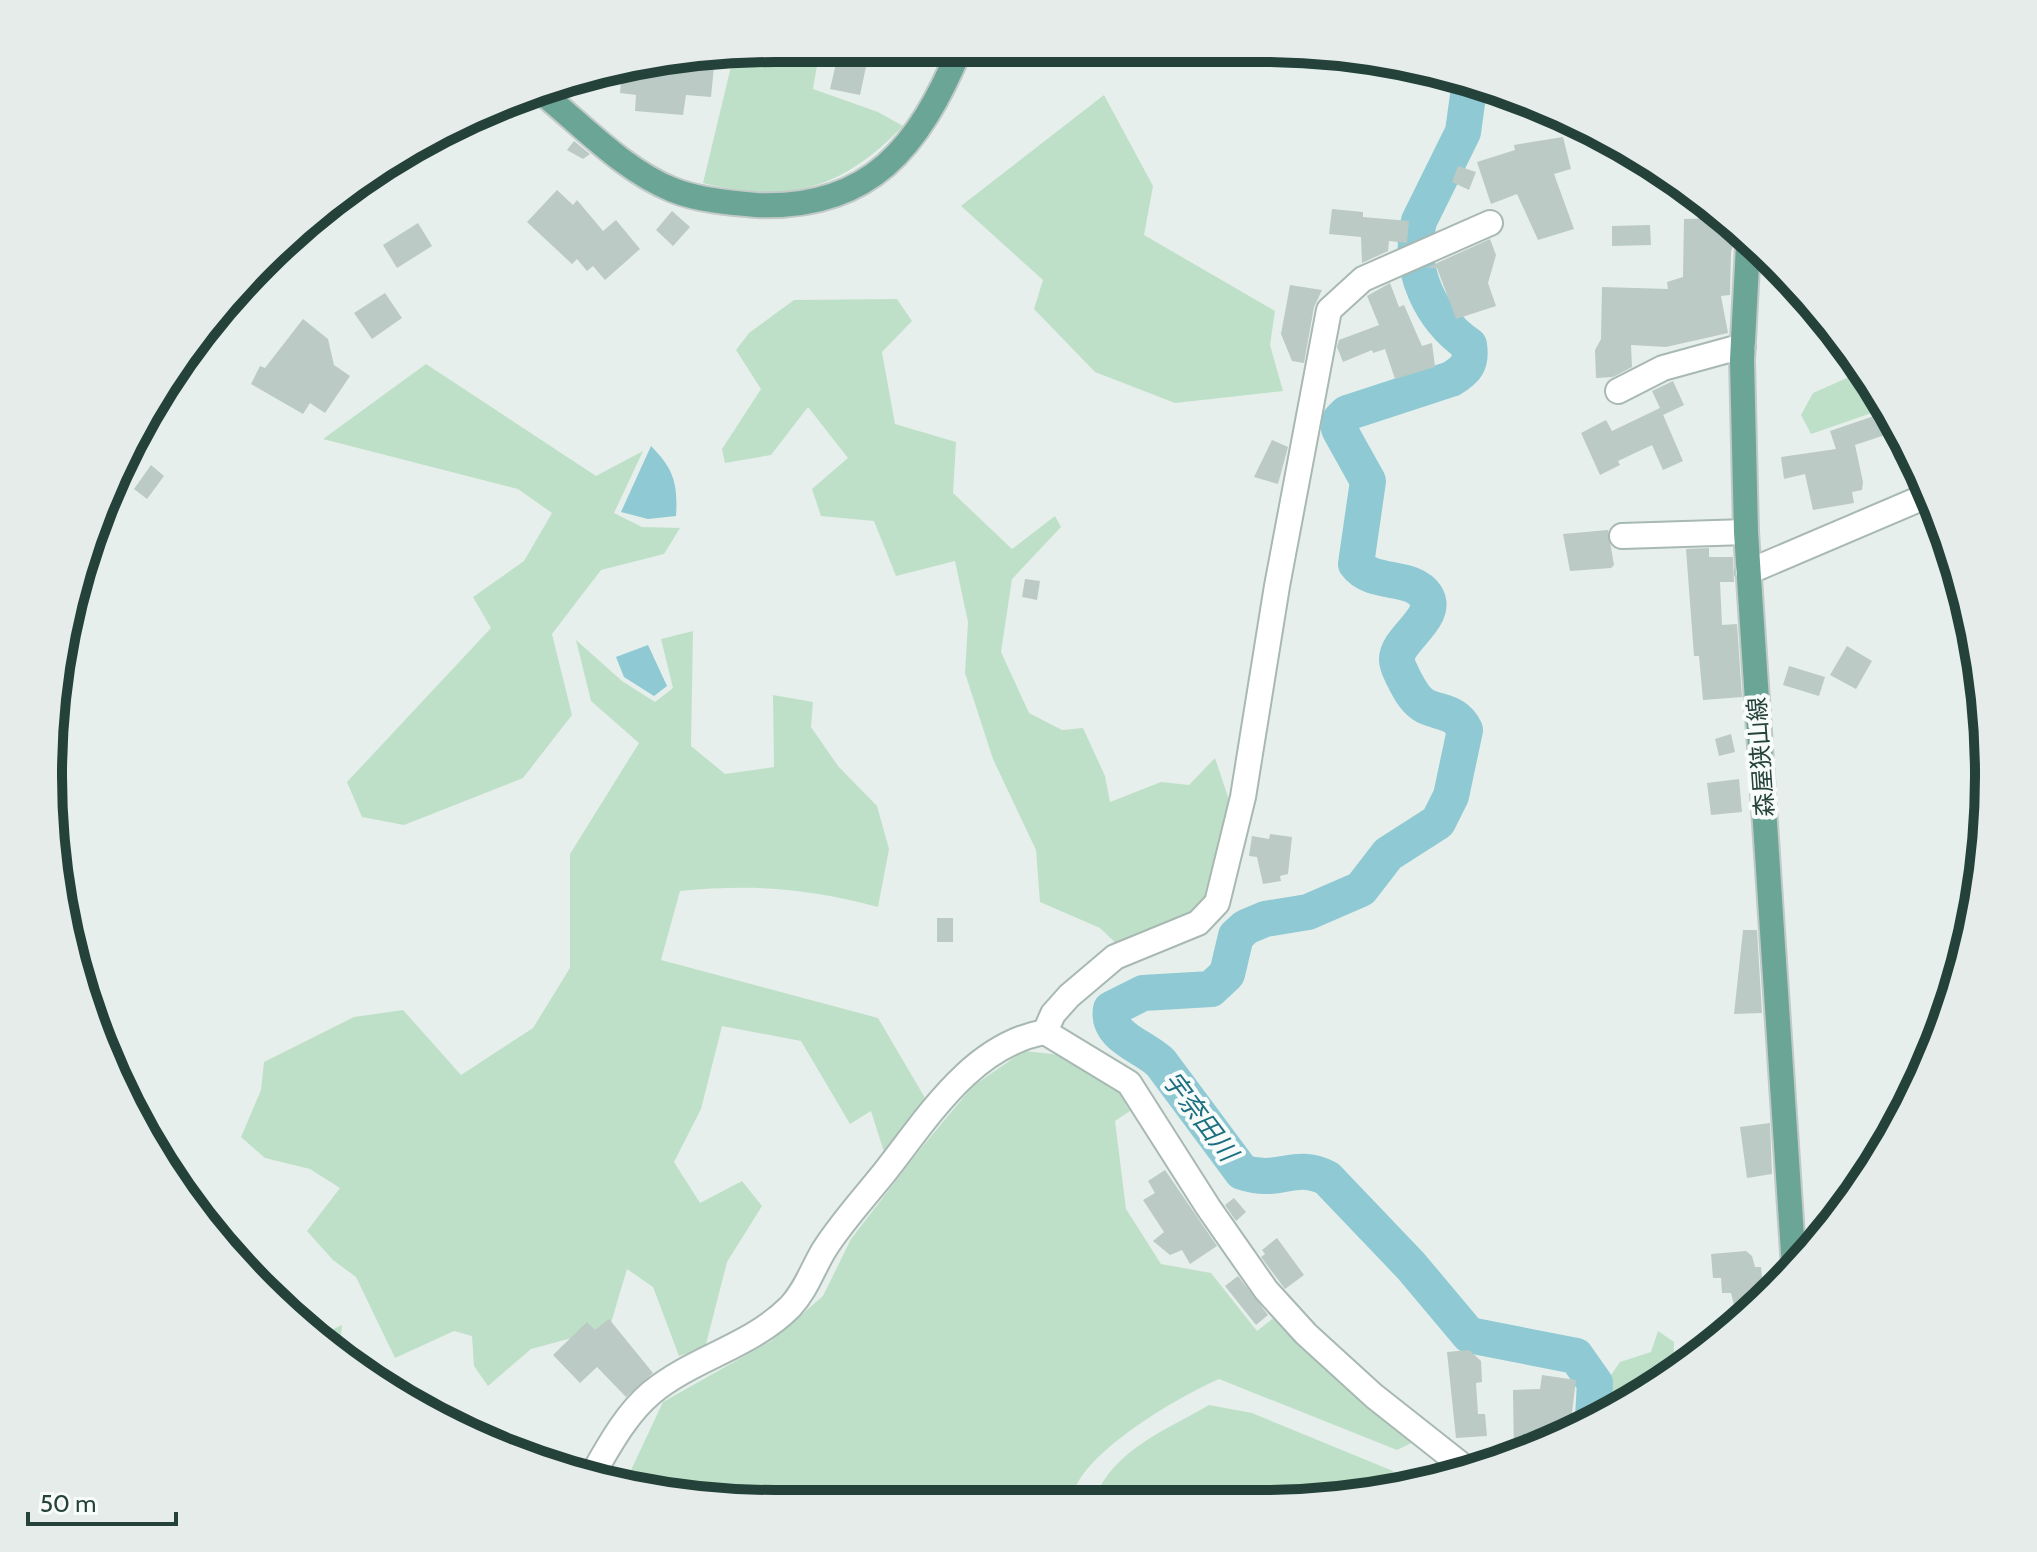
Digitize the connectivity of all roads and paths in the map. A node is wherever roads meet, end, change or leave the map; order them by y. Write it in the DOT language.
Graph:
graph roads {
  1 [pos="955,62"];
  2 [pos="549,99"];
  3 [pos="1490,223"];
  4 [pos="1748,254"];
  5 [pos="1743,346"];
  6 [pos="1618,391"];
  7 [pos="1919,499"];
  8 [pos="1746,532"];
  9 [pos="1622,536"];
  10 [pos="1748,572"];
  11 [pos="1045,1032"];
  12 [pos="1793,1252"];
  13 [pos="1458,1462"];
  14 [pos="597,1467"];
  1 -- 2 [label="main road"];
  3 -- 11 [label="street"];
  4 -- 5 [label="main road, 森屋狭山線"];
  5 -- 6 [label="street"];
  5 -- 8 [label="main road, 森屋狭山線"];
  7 -- 10 [label="street"];
  8 -- 9 [label="street"];
  8 -- 10 [label="main road, 森屋狭山線"];
  10 -- 12 [label="main road, 森屋狭山線"];
  11 -- 13 [label="street"];
  11 -- 14 [label="street"];
}
